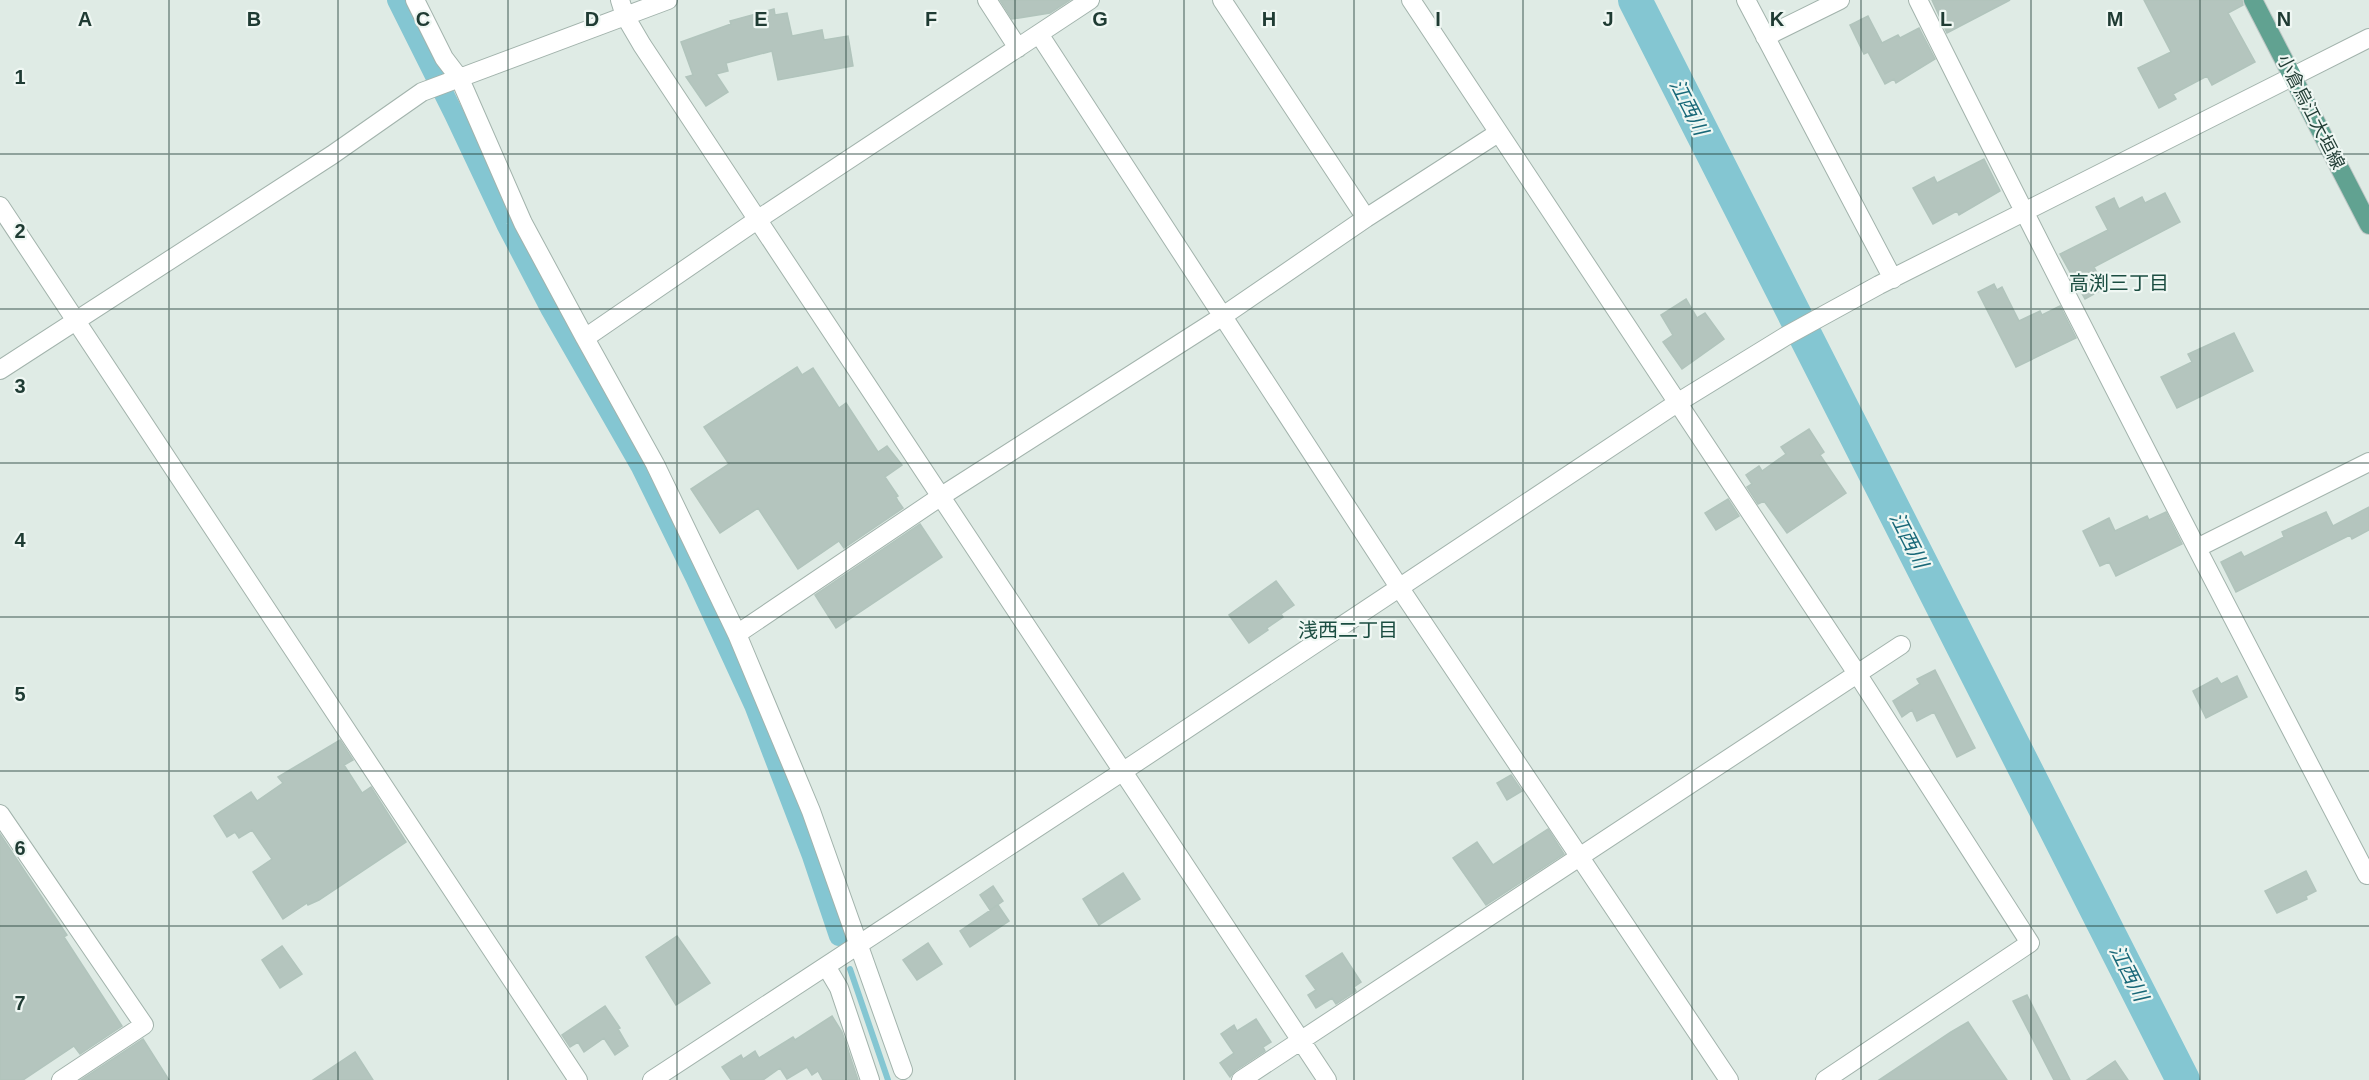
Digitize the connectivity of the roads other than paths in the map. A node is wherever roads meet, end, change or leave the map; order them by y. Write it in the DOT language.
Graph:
graph roads {
  1 [pos="415,0"];
  2 [pos="668,0"];
  3 [pos="987,0"];
  4 [pos="1090,0"];
  5 [pos="1222,0"];
  6 [pos="1411,0"];
  7 [pos="1746,0"];
  8 [pos="1840,0"];
  9 [pos="1918,0"];
  10 [pos="2253,0"];
  11 [pos="623,8"];
  12 [pos="1039,34"];
  13 [pos="1765,37"];
  14 [pos="2369,38"];
  15 [pos="1018,48"];
  16 [pos="2293,76"];
  17 [pos="459,79"];
  18 [pos="1498,133"];
  19 [pos="0,206"];
  20 [pos="2024,213"];
  21 [pos="1366,218"];
  22 [pos="757,220"];
  23 [pos="2369,225"];
  24 [pos="1886,282"];
  25 [pos="1223,316"];
  26 [pos="75,320"];
  27 [pos="585,338"];
  28 [pos="0,370"];
  29 [pos="1677,403"];
  30 [pos="2369,462"];
  31 [pos="940,497"];
  32 [pos="2196,548"];
  33 [pos="1399,587"];
  34 [pos="737,634"];
  35 [pos="1901,645"];
  36 [pos="1858,675"];
  37 [pos="1122,772"];
  38 [pos="0,814"];
  39 [pos="1579,857"];
  40 [pos="2369,874"];
  41 [pos="859,943"];
  42 [pos="826,966"];
  43 [pos="1301,1040"];
  44 [pos="903,1070"];
  45 [pos="61,1080"];
  46 [pos="578,1080"];
  47 [pos="652,1080"];
  48 [pos="870,1080"];
  49 [pos="1241,1080"];
  50 [pos="1327,1080"];
  51 [pos="1729,1080"];
  52 [pos="1825,1080"];
  1 -- 17 [label="street"];
  2 -- 11 [label="street"];
  3 -- 15 [label="street"];
  4 -- 12 [label="street"];
  5 -- 21 [label="street"];
  6 -- 18 [label="street"];
  7 -- 13 [label="street"];
  8 -- 13 [label="street"];
  9 -- 20 [label="street"];
  10 -- 16 [label="main road, 小倉烏江大垣線"];
  11 -- 17 [label="street"];
  11 -- 22 [label="street"];
  12 -- 15 [label="street"];
  12 -- 25 [label="street"];
  13 -- 24 [label="street"];
  14 -- 16 [label="street"];
  15 -- 22 [label="street"];
  16 -- 20 [label="street"];
  16 -- 23 [label="main road, 小倉烏江大垣線"];
  17 -- 26 [label="street"];
  17 -- 27 [label="street"];
  18 -- 21 [label="street"];
  18 -- 29 [label="street"];
  19 -- 26 [label="street"];
  20 -- 24 [label="street"];
  20 -- 32 [label="street"];
  21 -- 25 [label="street"];
  22 -- 27 [label="street"];
  22 -- 31 [label="street"];
  24 -- 29 [label="street"];
  25 -- 31 [label="street"];
  25 -- 33 [label="street"];
  26 -- 28 [label="street"];
  26 -- 46 [label="street"];
  27 -- 34 [label="street"];
  29 -- 33 [label="street"];
  29 -- 36 [label="street"];
  30 -- 32 [label="street"];
  31 -- 34 [label="street"];
  31 -- 37 [label="street"];
  32 -- 40 [label="street"];
  33 -- 37 [label="street"];
  33 -- 39 [label="street"];
  34 -- 41 [label="street"];
  35 -- 36 [label="street"];
  36 -- 39 [label="street"];
  36 -- 52 [label="street"];
  37 -- 41 [label="street"];
  37 -- 43 [label="street"];
  38 -- 45 [label="street"];
  39 -- 43 [label="street"];
  39 -- 51 [label="street"];
  41 -- 42 [label="street"];
  41 -- 44 [label="street"];
  42 -- 47 [label="street"];
  42 -- 48 [label="street"];
  43 -- 49 [label="street"];
  43 -- 50 [label="street"];
}
